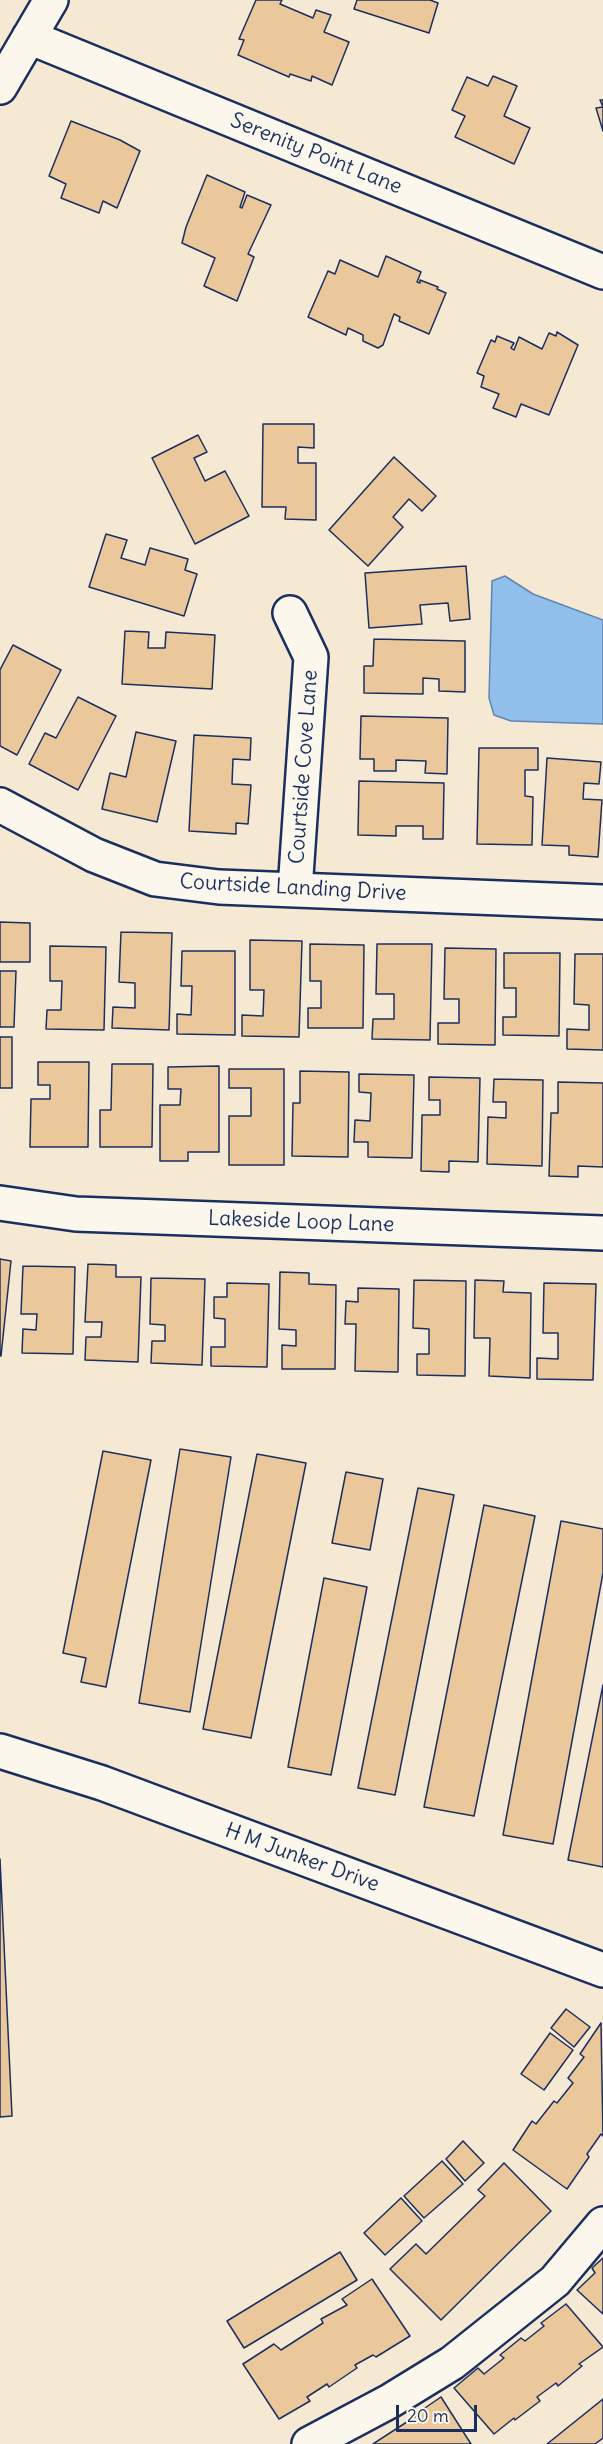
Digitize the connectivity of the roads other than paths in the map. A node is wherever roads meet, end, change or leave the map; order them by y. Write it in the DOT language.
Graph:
graph roads {
  1 [pos="51,0"];
  2 [pos="29,37"];
  3 [pos="0,87"];
  4 [pos="603,272"];
  5 [pos="290,613"];
  6 [pos="0,805"];
  7 [pos="295,890"];
  8 [pos="603,902"];
  9 [pos="0,1203"];
  10 [pos="603,1233"];
  11 [pos="0,1751"];
  12 [pos="603,1970"];
  13 [pos="603,2224"];
  14 [pos="309,2444"];
  1 -- 2 [label="street"];
  2 -- 3 [label="street"];
  2 -- 4 [label="street, Serenity Point Lane"];
  5 -- 7 [label="street, Courtside Cove Lane"];
  6 -- 7 [label="street, Courtside Landing Drive"];
  7 -- 8 [label="street, Courtside Landing Drive"];
  9 -- 10 [label="street, Lakeside Loop Lane"];
  11 -- 12 [label="street, H M Junker Drive"];
  13 -- 14 [label="street"];
}
